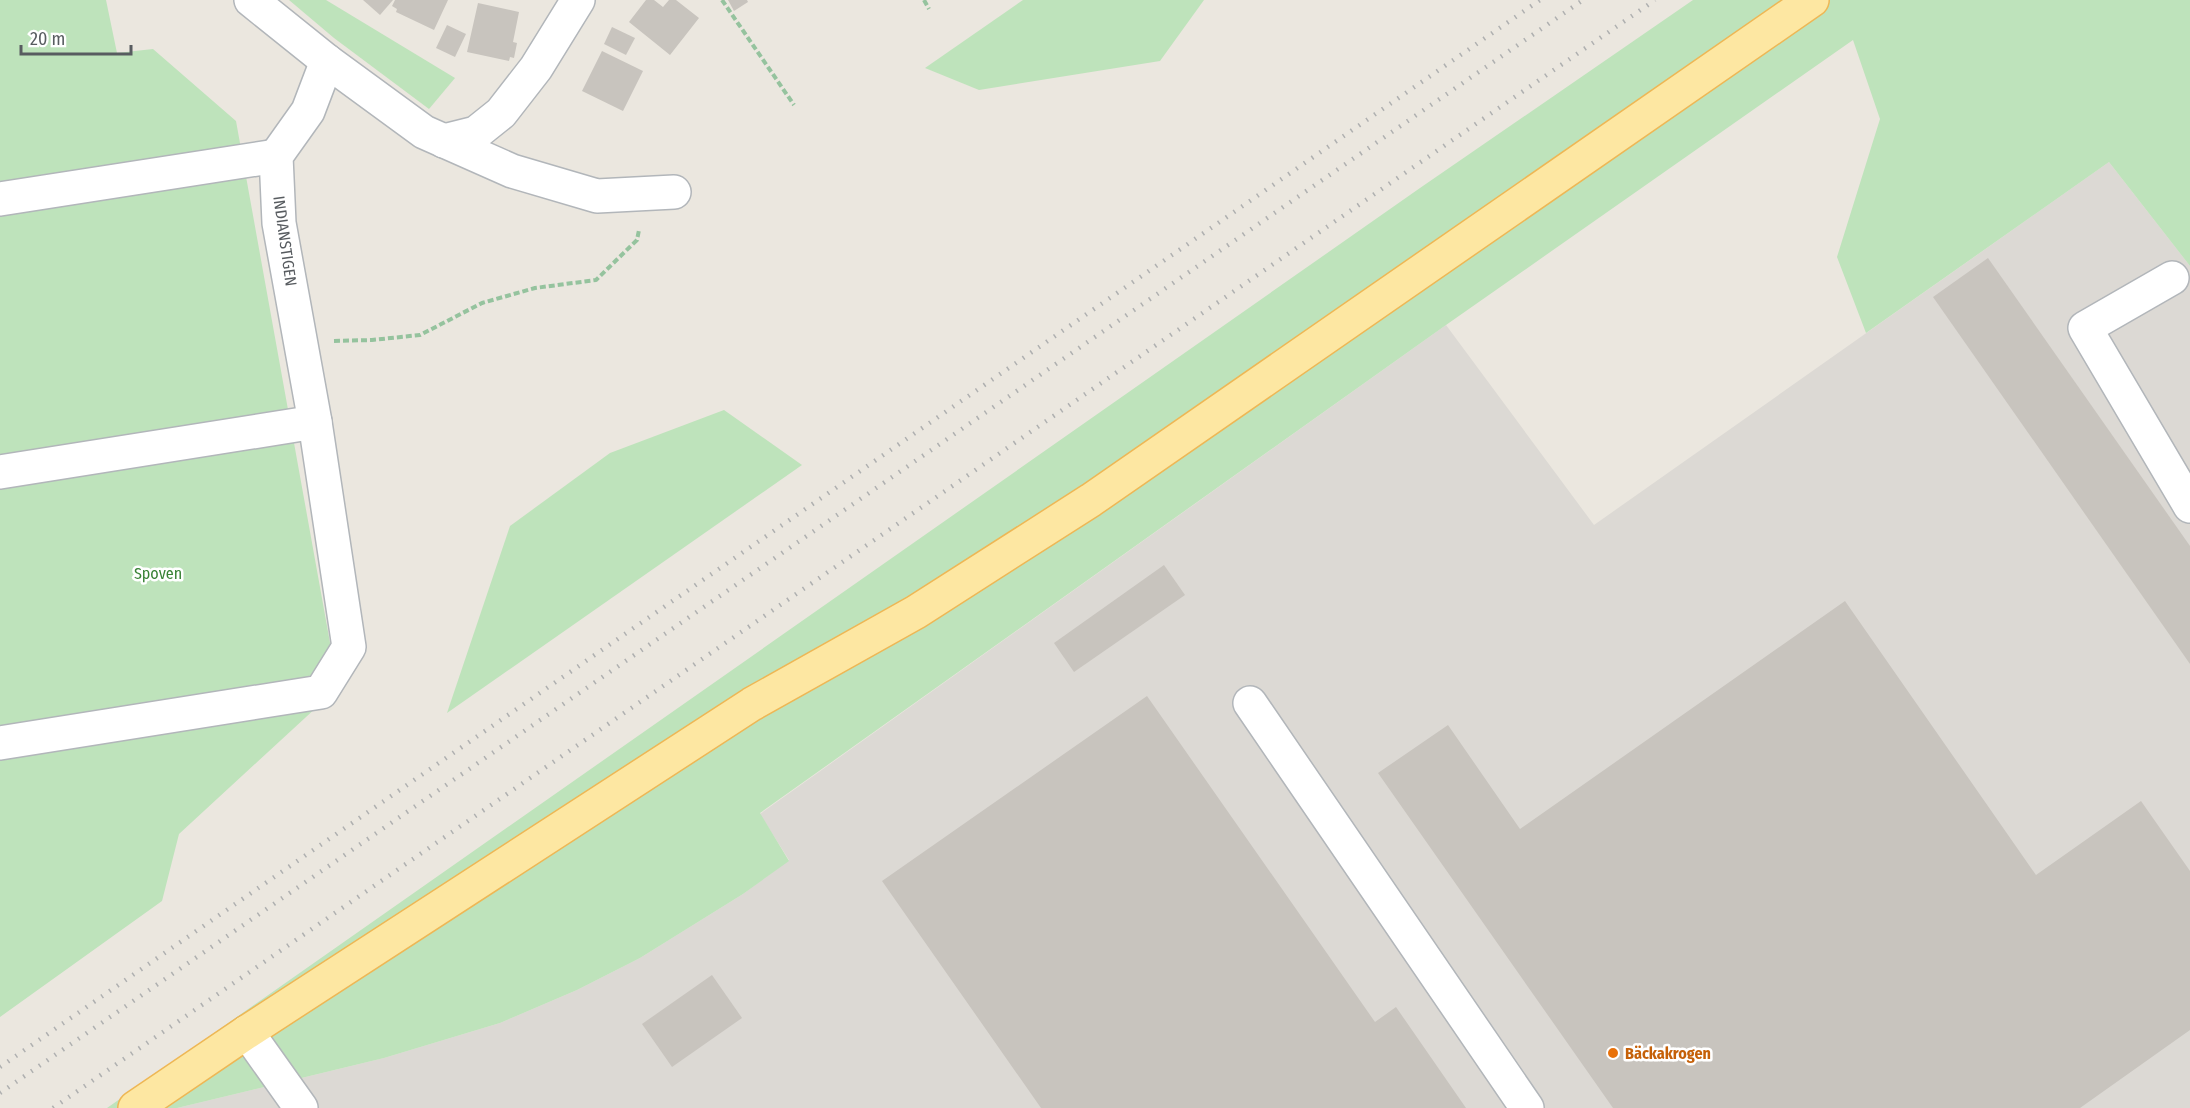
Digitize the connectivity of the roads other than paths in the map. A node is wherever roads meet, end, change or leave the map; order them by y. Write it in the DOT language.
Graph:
graph roads {
  1 [pos="251,0"];
  2 [pos="578,0"];
  3 [pos="1812,0"];
  4 [pos="327,61"];
  5 [pos="444,141"];
  6 [pos="276,156"];
  7 [pos="659,192"];
  8 [pos="0,199"];
  9 [pos="2172,278"];
  10 [pos="315,422"];
  11 [pos="0,471"];
  12 [pos="2190,506"];
  13 [pos="1250,703"];
  14 [pos="0,742"];
  15 [pos="247,1032"];
  16 [pos="135,1108"];
  17 [pos="301,1108"];
  18 [pos="1527,1108"];
  1 -- 4 [label="street"];
  2 -- 5 [label="street"];
  3 -- 15 [label="main road"];
  4 -- 5 [label="street"];
  4 -- 6 [label="street"];
  5 -- 7 [label="street"];
  6 -- 8 [label="street"];
  6 -- 10 [label="street, INDIANSTIGEN"];
  9 -- 12 [label="street"];
  10 -- 11 [label="street"];
  10 -- 14 [label="street, INDIANSTIGEN"];
  13 -- 18 [label="street"];
  15 -- 16 [label="main road"];
  15 -- 17 [label="street"];
}
